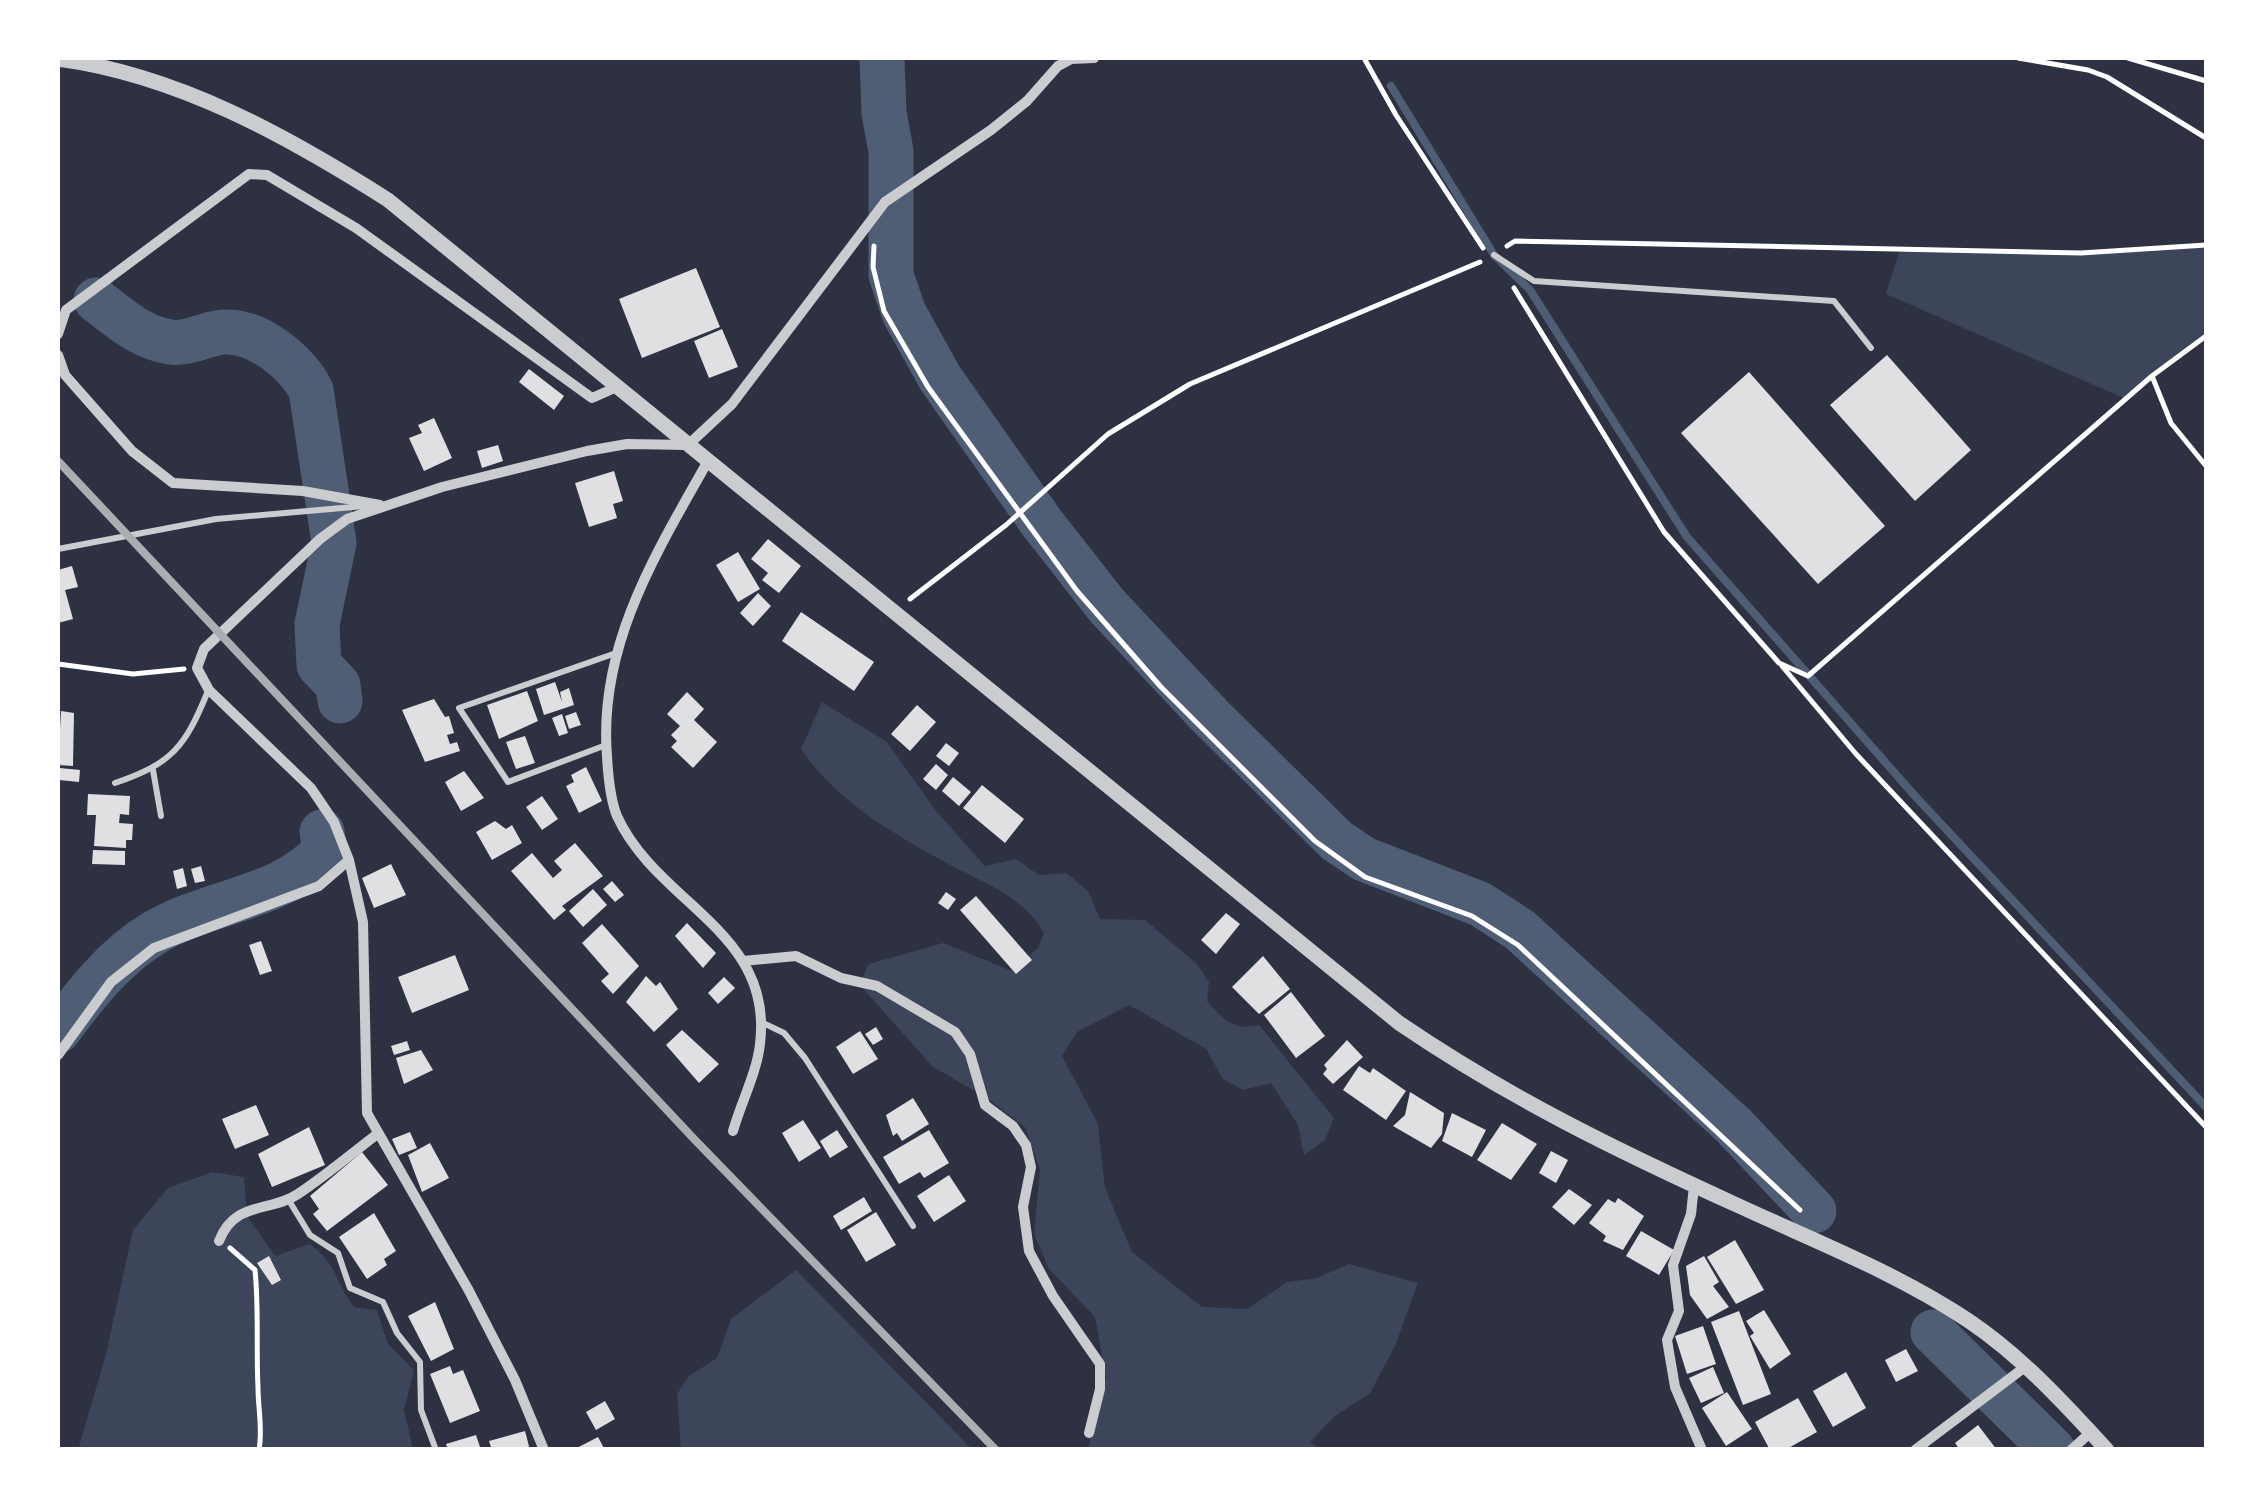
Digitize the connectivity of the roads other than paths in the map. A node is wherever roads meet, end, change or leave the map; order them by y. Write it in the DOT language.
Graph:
graph roads {
  1 [pos="1094,58"];
  2 [pos="58,60"];
  3 [pos="1494,255"];
  4 [pos="58,334"];
  5 [pos="1871,348"];
  6 [pos="58,355"];
  7 [pos="620,385"];
  8 [pos="688,444"];
  9 [pos="708,461"];
  10 [pos="381,505"];
  11 [pos="58,549"];
  12 [pos="617,653"];
  13 [pos="209,690"];
  14 [pos="606,745"];
  15 [pos="153,770"];
  16 [pos="115,783"];
  17 [pos="160,816"];
  18 [pos="349,860"];
  19 [pos="743,961"];
  20 [pos="760,1022"];
  21 [pos="58,1055"];
  22 [pos="732,1130"];
  23 [pos="376,1135"];
  24 [pos="1694,1186"];
  25 [pos="288,1199"];
  26 [pos="913,1226"];
  27 [pos="219,1241"];
  28 [pos="2025,1367"];
  29 [pos="2091,1432"];
  30 [pos="1089,1433"];
  31 [pos="436,1450"];
  32 [pos="544,1450"];
  33 [pos="1702,1450"];
  34 [pos="1915,1450"];
  35 [pos="2071,1450"];
  36 [pos="2107,1450"];
  1 -- 8 [label="street"];
  2 -- 7 [label="street"];
  3 -- 5 [label="lane"];
  4 -- 7 [label="street"];
  6 -- 10 [label="street"];
  7 -- 8 [label="street"];
  8 -- 9 [label="street"];
  8 -- 10 [label="street"];
  9 -- 12 [label="street"];
  9 -- 24 [label="street"];
  10 -- 11 [label="lane"];
  10 -- 13 [label="street"];
  12 -- 14 [label="street"];
  12 -- 14 [label="lane"];
  13 -- 15 [label="lane"];
  13 -- 18 [label="street"];
  14 -- 19 [label="street"];
  15 -- 16 [label="lane"];
  15 -- 17 [label="lane"];
  18 -- 21 [label="street"];
  18 -- 23 [label="street"];
  19 -- 20 [label="street"];
  19 -- 30 [label="street"];
  20 -- 22 [label="street"];
  20 -- 26 [label="lane"];
  23 -- 25 [label="street"];
  23 -- 32 [label="street"];
  24 -- 28 [label="street"];
  24 -- 33 [label="street"];
  25 -- 27 [label="street"];
  25 -- 31 [label="lane"];
  28 -- 29 [label="street"];
  28 -- 34 [label="street"];
  29 -- 35 [label="street"];
  29 -- 36 [label="street"];
}
